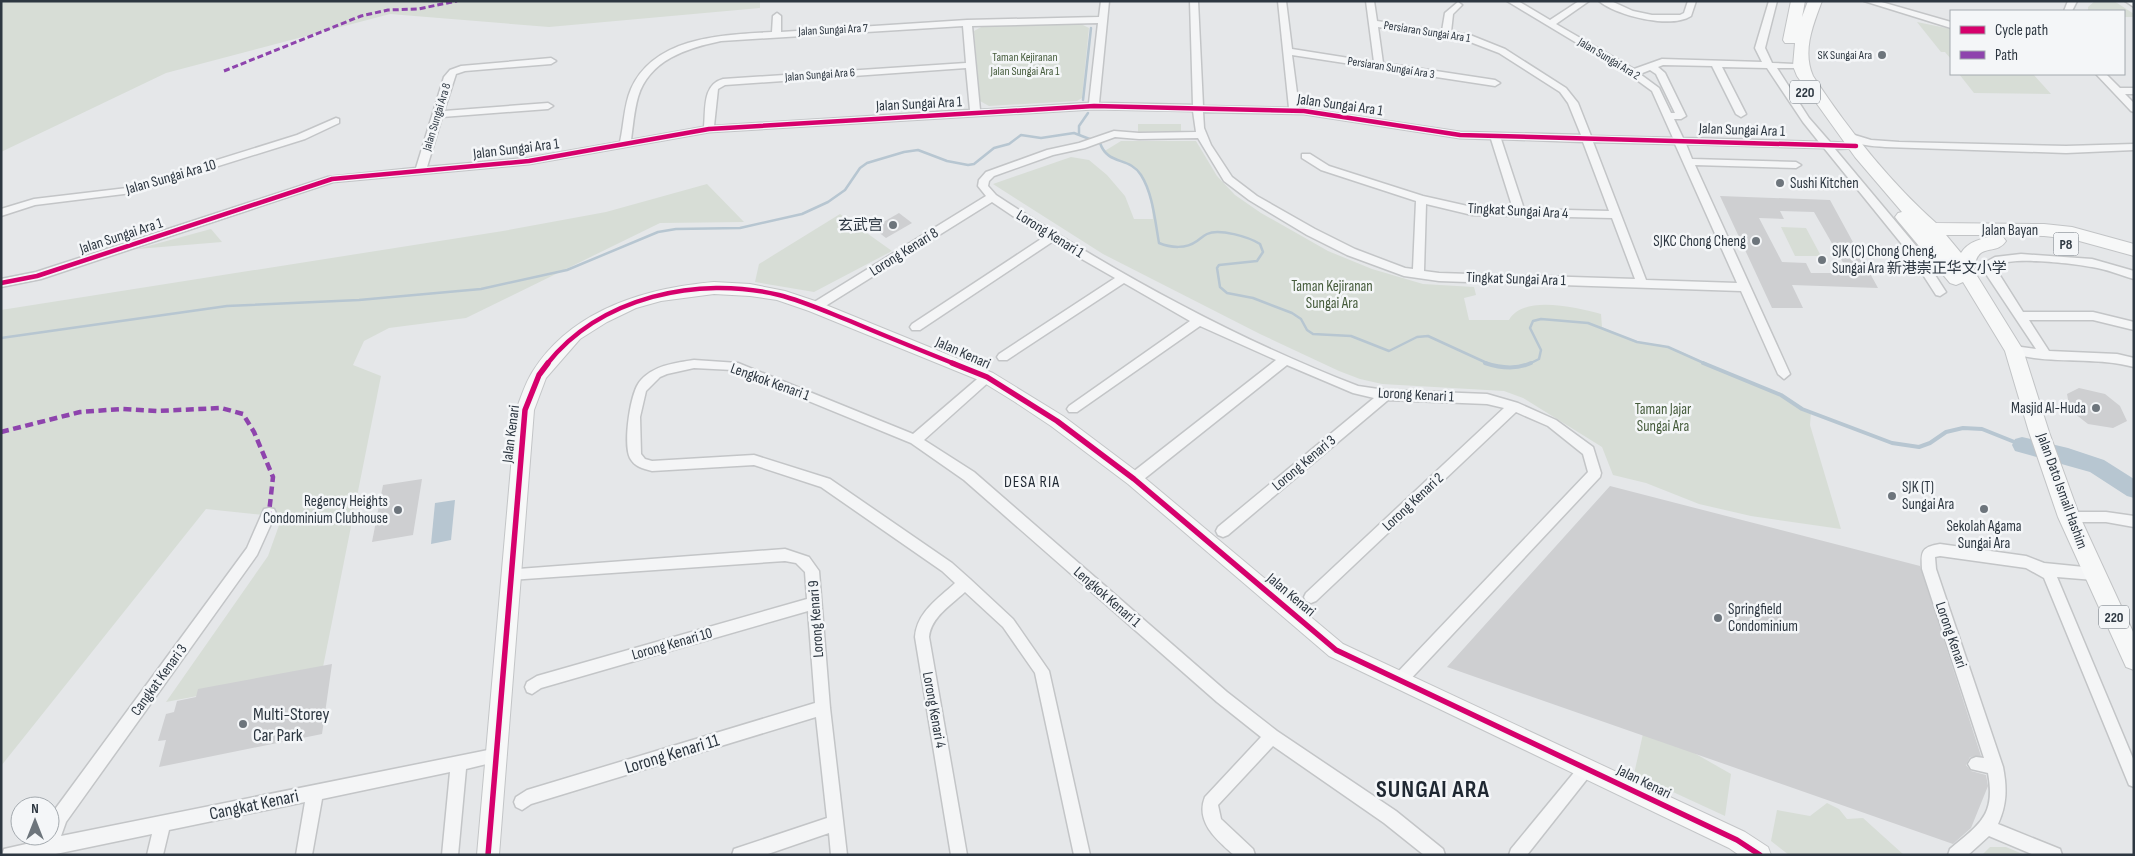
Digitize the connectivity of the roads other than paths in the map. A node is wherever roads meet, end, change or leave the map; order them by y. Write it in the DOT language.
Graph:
graph roads {
  1 [pos="1105,1"];
  2 [pos="1194,1"];
  3 [pos="1282,1"];
  4 [pos="1370,1"];
  5 [pos="1511,1"];
  6 [pos="1584,1"];
  7 [pos="1603,1"];
  8 [pos="1692,1"];
  9 [pos="1773,1"];
  10 [pos="1798,1"];
  11 [pos="1815,1"];
  12 [pos="1868,1"];
  13 [pos="2129,1"];
  14 [pos="2134,4"];
  15 [pos="1458,5"];
  16 [pos="1895,5"];
  17 [pos="777,16"];
  18 [pos="1103,20"];
  19 [pos="967,22"];
  20 [pos="1372,23"];
  21 [pos="1550,24"];
  22 [pos="1950,24"];
  23 [pos="776,34"];
  24 [pos="1446,34"];
  25 [pos="1287,51"];
  26 [pos="551,61"];
  27 [pos="1714,63"];
  28 [pos="970,65"];
  29 [pos="1769,65"];
  30 [pos="1378,66"];
  31 [pos="1651,66"];
  32 [pos="1791,66"];
  33 [pos="1633,73"];
  34 [pos="2102,75"];
  35 [pos="1495,83"];
  36 [pos="2117,91"];
  37 [pos="2134,91"];
  38 [pos="548,106"];
  39 [pos="1094,106"];
  40 [pos="1197,108"];
  41 [pos="2134,109"];
  42 [pos="1294,111"];
  43 [pos="975,113"];
  44 [pos="438,114"];
  45 [pos="1741,114"];
  46 [pos="1668,116"];
  47 [pos="336,122"];
  48 [pos="709,129"];
  49 [pos="1201,135"];
  50 [pos="1495,136"];
  51 [pos="1587,138"];
  52 [pos="1680,141"];
  53 [pos="625,143"];
  54 [pos="1784,144"];
  55 [pos="1896,144"];
  56 [pos="1825,145"];
  57 [pos="1852,145"];
  58 [pos="2134,147"];
  59 [pos="1306,156"];
  60 [pos="1689,162"];
  61 [pos="420,170"];
  62 [pos="992,197"];
  63 [pos="1421,200"];
  64 [pos="1,213"];
  65 [pos="1520,213"];
  66 [pos="1616,215"];
  67 [pos="1928,236"];
  68 [pos="1052,237"];
  69 [pos="1997,241"];
  70 [pos="2134,250"];
  71 [pos="2134,261"];
  72 [pos="1965,271"];
  73 [pos="1418,275"];
  74 [pos="2134,275"];
  75 [pos="1123,278"];
  76 [pos="1,283"];
  77 [pos="1642,284"];
  78 [pos="1746,287"];
  79 [pos="1940,292"];
  80 [pos="815,307"];
  81 [pos="2020,316"];
  82 [pos="1996,320"];
  83 [pos="1199,321"];
  84 [pos="2134,326"];
  85 [pos="916,327"];
  86 [pos="2014,350"];
  87 [pos="2046,355"];
  88 [pos="1003,357"];
  89 [pos="1286,359"];
  90 [pos="2134,363"];
  91 [pos="1784,374"];
  92 [pos="987,377"];
  93 [pos="1385,395"];
  94 [pos="1514,406"];
  95 [pos="1073,409"];
  96 [pos="915,440"];
  97 [pos="1134,479"];
  98 [pos="270,513"];
  99 [pos="2070,517"];
  100 [pos="2134,522"];
  101 [pos="1223,531"];
  102 [pos="2043,569"];
  103 [pos="510,574"];
  104 [pos="2094,574"];
  105 [pos="965,583"];
  106 [pos="1311,597"];
  107 [pos="815,603"];
  108 [pos="2134,660"];
  109 [pos="1400,680"];
  110 [pos="532,687"];
  111 [pos="822,708"];
  112 [pos="1272,736"];
  113 [pos="498,755"];
  114 [pos="460,763"];
  115 [pos="1976,764"];
  116 [pos="1995,767"];
  117 [pos="1586,768"];
  118 [pos="2134,780"];
  119 [pos="316,792"];
  120 [pos="522,802"];
  121 [pos="60,817"];
  122 [pos="163,823"];
  123 [pos="836,823"];
  124 [pos="1988,827"];
  125 [pos="60,844"];
  126 [pos="50,846"];
  127 [pos="10,855"];
  128 [pos="155,855"];
  129 [pos="304,855"];
  130 [pos="450,855"];
  131 [pos="488,855"];
  132 [pos="740,855"];
  133 [pos="840,855"];
  134 [pos="959,855"];
  135 [pos="1082,855"];
  136 [pos="1246,855"];
  137 [pos="1437,855"];
  138 [pos="1517,855"];
  139 [pos="1760,855"];
  140 [pos="1956,855"];
  141 [pos="2054,855"];
  1 -- 18 [label="street"];
  2 -- 40 [label="street, Tingkat Sungai Ara 1"];
  3 -- 25 [label="street"];
  4 -- 20 [label="street"];
  5 -- 21 [label="street, Jalan Sungai Ara 2"];
  6 -- 21 [label="street"];
  7 -- 8 [label="street"];
  9 -- 29 [label="street"];
  10 -- 32 [label="main road, Jalan Dato Ismail Hashim / 220"];
  11 -- 57 [label="main road, Jalan Dato Ismail Hashim / 220"];
  12 -- 16 [label="street"];
  13 -- 14 [label="street"];
  15 -- 24 [label="street"];
  16 -- 22 [label="street"];
  17 -- 23 [label="street"];
  18 -- 19 [label="street, Jalan Sungai Ara 7"];
  18 -- 39 [label="street"];
  19 -- 23 [label="street, Jalan Sungai Ara 7"];
  19 -- 28 [label="street"];
  20 -- 24 [label="street, Persiaran Sungai Ara 1"];
  20 -- 30 [label="street"];
  21 -- 33 [label="street, Jalan Sungai Ara 2"];
  23 -- 53 [label="street, Jalan Sungai Ara 7"];
  24 -- 51 [label="street, Persiaran Sungai Ara 1"];
  25 -- 30 [label="street, Persiaran Sungai Ara 3"];
  25 -- 42 [label="street"];
  26 -- 44 [label="street, Jalan Sungai Ara 8"];
  27 -- 29 [label="street"];
  27 -- 31 [label="street"];
  27 -- 45 [label="street"];
  28 -- 43 [label="street"];
  28 -- 48 [label="street, Jalan Sungai Ara 6"];
  29 -- 32 [label="street"];
  29 -- 56 [label="street"];
  30 -- 35 [label="street, Persiaran Sungai Ara 3"];
  31 -- 33 [label="street"];
  31 -- 46 [label="street"];
  32 -- 57 [label="main road, Jalan Dato Ismail Hashim / 220"];
  33 -- 46 [label="street, Jalan Sungai Ara 2"];
  34 -- 36 [label="street"];
  36 -- 37 [label="street"];
  36 -- 41 [label="street"];
  38 -- 44 [label="street"];
  39 -- 40 [label="street, Jalan Sungai Ara 1"];
  39 -- 43 [label="street, Jalan Sungai Ara 1"];
  40 -- 42 [label="street, Jalan Sungai Ara 1"];
  40 -- 49 [label="street, Tingkat Sungai Ara 1"];
  42 -- 50 [label="street, Jalan Sungai Ara 1"];
  43 -- 48 [label="street, Jalan Sungai Ara 1"];
  44 -- 61 [label="street, Jalan Sungai Ara 8"];
  46 -- 52 [label="street, Jalan Sungai Ara 2"];
  47 -- 64 [label="street, Jalan Sungai Ara 10"];
  48 -- 53 [label="street, Jalan Sungai Ara 1"];
  49 -- 62 [label="street"];
  49 -- 73 [label="street, Tingkat Sungai Ara 1"];
  50 -- 51 [label="street, Jalan Sungai Ara 1"];
  50 -- 65 [label="street"];
  51 -- 52 [label="street, Jalan Sungai Ara 1"];
  51 -- 66 [label="street, Persiaran Sungai Ara 1"];
  52 -- 54 [label="street, Jalan Sungai Ara 1"];
  52 -- 60 [label="street"];
  53 -- 61 [label="street, Jalan Sungai Ara 1"];
  54 -- 56 [label="street, Jalan Sungai Ara 1"];
  54 -- 60 [label="street"];
  55 -- 57 [label="street"];
  55 -- 57 [label="street"];
  55 -- 58 [label="street"];
  56 -- 57 [label="street, Jalan Sungai Ara 1"];
  56 -- 79 [label="street"];
  57 -- 67 [label="main road, Jalan Dato Ismail Hashim / 220"];
  59 -- 63 [label="street, Tingkat Sungai Ara 4"];
  60 -- 78 [label="street"];
  61 -- 76 [label="street, Jalan Sungai Ara 1"];
  62 -- 68 [label="street, Lorong Kenari 1"];
  62 -- 80 [label="street, Lorong Kenari 8"];
  63 -- 65 [label="street, Tingkat Sungai Ara 4"];
  63 -- 73 [label="street"];
  65 -- 66 [label="street, Tingkat Sungai Ara 4"];
  66 -- 77 [label="street, Persiaran Sungai Ara 1"];
  67 -- 69 [label="main road, Jalan Bayan / P8"];
  67 -- 70 [label="main road, Jalan Bayan / P8"];
  67 -- 72 [label="main road, Jalan Dato Ismail Hashim / 220"];
  67 -- 82 [label="main road, Jalan Dato Ismail Hashim / 220"];
  68 -- 75 [label="street, Lorong Kenari 1"];
  68 -- 85 [label="street"];
  69 -- 71 [label="main road, Jalan Bayan / P8"];
  69 -- 72 [label="main road"];
  72 -- 82 [label="main road, Jalan Dato Ismail Hashim / 220"];
  73 -- 77 [label="street, Tingkat Sungai Ara 1"];
  74 -- 81 [label="street"];
  75 -- 83 [label="street, Lorong Kenari 1"];
  75 -- 88 [label="street"];
  77 -- 78 [label="street, Tingkat Sungai Ara 1"];
  78 -- 91 [label="street"];
  80 -- 92 [label="street, Jalan Kenari"];
  80 -- 103 [label="street, Jalan Kenari"];
  81 -- 84 [label="street"];
  81 -- 87 [label="street"];
  82 -- 86 [label="main road, Jalan Dato Ismail Hashim / 220"];
  83 -- 89 [label="street, Lorong Kenari 1"];
  83 -- 95 [label="street"];
  86 -- 87 [label="street"];
  86 -- 99 [label="main road, Jalan Dato Ismail Hashim / 220"];
  87 -- 90 [label="street"];
  89 -- 93 [label="street, Lorong Kenari 1"];
  89 -- 97 [label="street"];
  92 -- 96 [label="street"];
  92 -- 97 [label="street, Jalan Kenari"];
  93 -- 94 [label="street, Lorong Kenari 1"];
  93 -- 101 [label="street, Lorong Kenari 3"];
  94 -- 106 [label="street, Lorong Kenari 2"];
  94 -- 109 [label="street, Lorong Kenari 1"];
  96 -- 105 [label="street, Lengkok Kenari 1"];
  96 -- 112 [label="street, Lengkok Kenari 1"];
  97 -- 109 [label="street, Jalan Kenari"];
  98 -- 121 [label="street, Cangkat Kenari 3"];
  99 -- 100 [label="street"];
  99 -- 104 [label="main road, Jalan Dato Ismail Hashim / 220"];
  102 -- 104 [label="street, Lorong Kenari"];
  102 -- 116 [label="street, Lorong Kenari"];
  102 -- 118 [label="street"];
  103 -- 107 [label="street, Lorong Kenari 9"];
  103 -- 113 [label="street, Jalan Kenari"];
  104 -- 108 [label="main road, Jalan Dato Ismail Hashim / 220"];
  105 -- 134 [label="street, Lorong Kenari 4"];
  105 -- 135 [label="street, Lengkok Kenari 1"];
  107 -- 110 [label="street, Lorong Kenari 10"];
  107 -- 111 [label="street, Lorong Kenari 9"];
  109 -- 117 [label="street, Jalan Kenari"];
  111 -- 120 [label="street, Lorong Kenari 11"];
  111 -- 123 [label="street, Lorong Kenari 9"];
  112 -- 136 [label="street"];
  112 -- 137 [label="street, Lengkok Kenari 1"];
  113 -- 114 [label="street, Cangkat Kenari"];
  113 -- 131 [label="street, Jalan Kenari"];
  114 -- 119 [label="street, Cangkat Kenari"];
  114 -- 130 [label="street"];
  115 -- 116 [label="street"];
  116 -- 124 [label="street, Lorong Kenari"];
  117 -- 138 [label="street"];
  117 -- 139 [label="street, Jalan Kenari"];
  119 -- 122 [label="street, Cangkat Kenari"];
  119 -- 129 [label="street"];
  122 -- 125 [label="street, Cangkat Kenari"];
  122 -- 128 [label="street"];
  123 -- 132 [label="street"];
  123 -- 133 [label="street, Lorong Kenari 9"];
  124 -- 140 [label="street, Lorong Kenari"];
  124 -- 141 [label="street"];
  126 -- 127 [label="street, Cangkat Kenari"];
}
